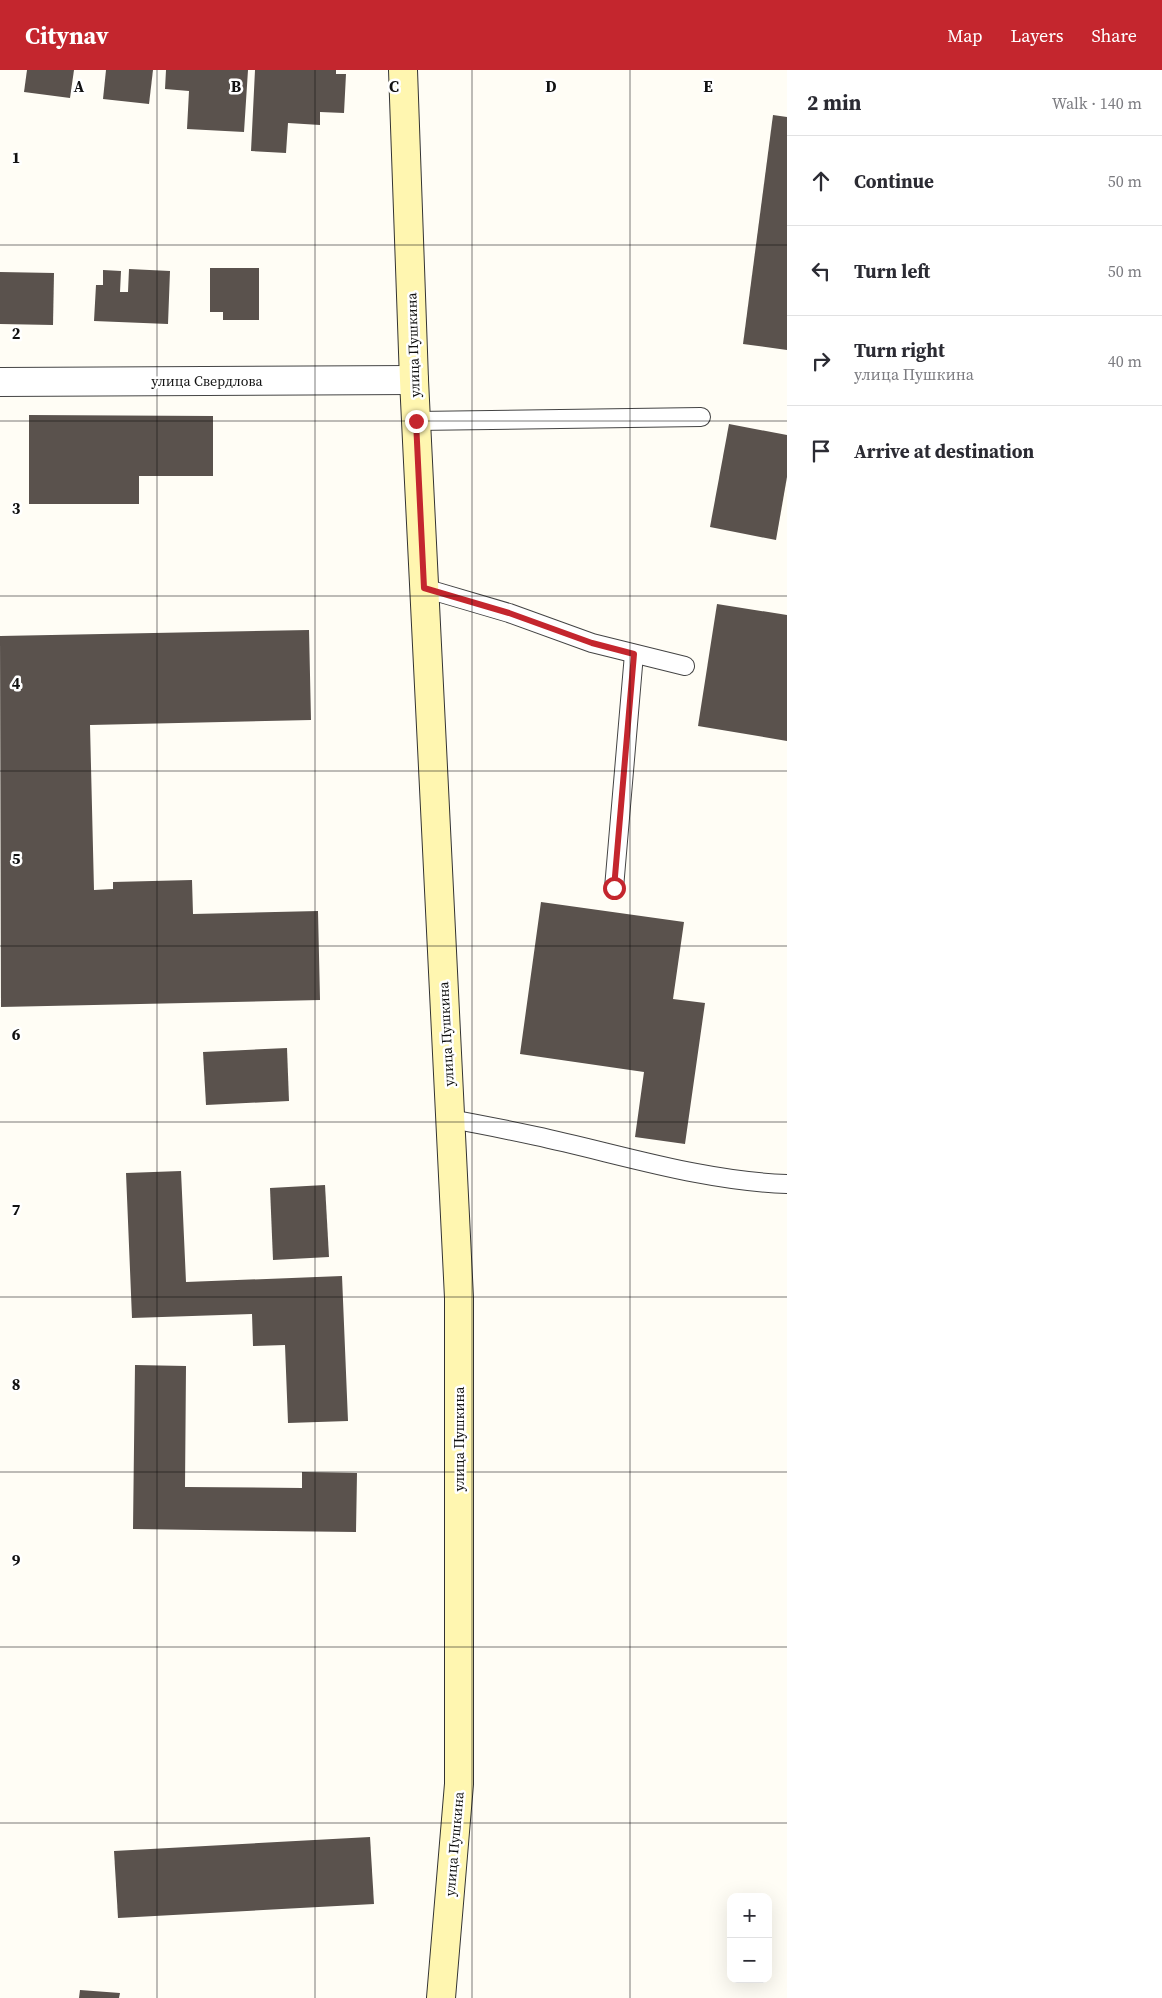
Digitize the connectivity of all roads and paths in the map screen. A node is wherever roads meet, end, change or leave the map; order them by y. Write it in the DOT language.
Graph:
graph roads {
  1 [pos="403,70"];
  2 [pos="414,380"];
  3 [pos="0,382"];
  4 [pos="701,417"];
  5 [pos="416,421"];
  6 [pos="424,588"];
  7 [pos="634,654"];
  8 [pos="685,666"];
  9 [pos="614,888"];
  10 [pos="450,1119"];
  11 [pos="787,1184"];
  12 [pos="441,1998"];
  1 -- 2 [label="street, улица Пушкина"];
  2 -- 3 [label="street, улица Свердлова"];
  2 -- 5 [label="street, улица Пушкина"];
  4 -- 5 [label="lane"];
  5 -- 6 [label="street, улица Пушкина"];
  6 -- 7 [label="lane"];
  6 -- 10 [label="street, улица Пушкина"];
  7 -- 8 [label="lane"];
  7 -- 9 [label="lane"];
  10 -- 11 [label="lane"];
  10 -- 12 [label="street, улица Пушкина"];
}
